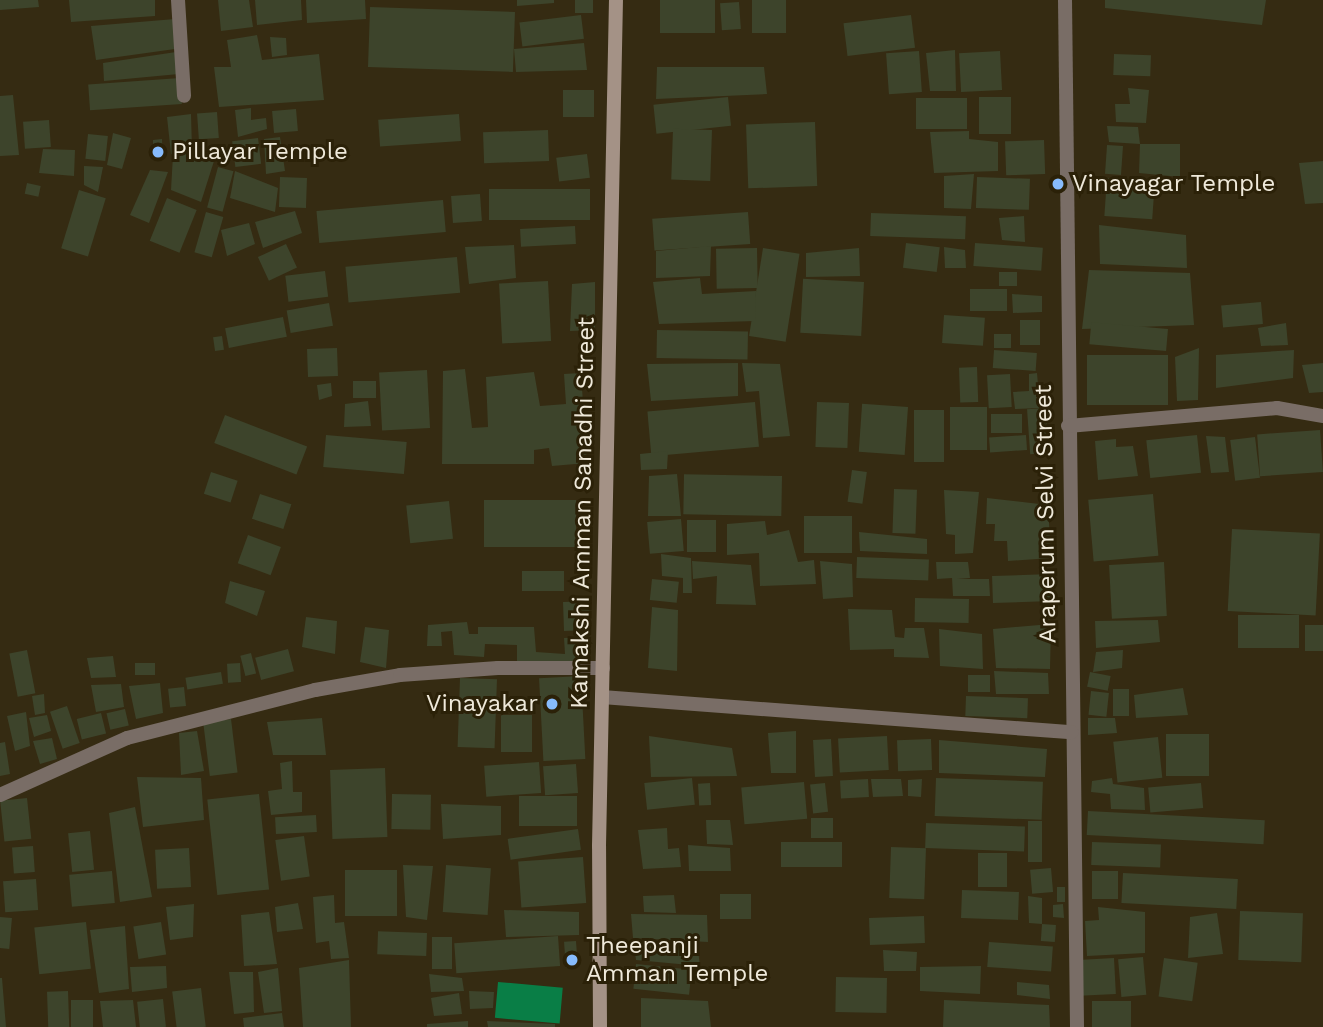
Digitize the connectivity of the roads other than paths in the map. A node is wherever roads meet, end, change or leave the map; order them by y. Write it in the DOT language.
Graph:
graph roads {
  1 [pos="178,0"];
  2 [pos="616,0"];
  3 [pos="1065,0"];
  4 [pos="184,96"];
  5 [pos="1323,416"];
  6 [pos="1068,426"];
  7 [pos="603,668"];
  8 [pos="602,697"];
  9 [pos="1072,732"];
  10 [pos="0,795"];
  11 [pos="600,1027"];
  12 [pos="1077,1027"];
  1 -- 4 [label="street"];
  2 -- 7 [label="main road, Kamakshi Amman Sanadhi Street"];
  3 -- 6 [label="street, Araperum Selvi Street"];
  5 -- 6 [label="street"];
  6 -- 9 [label="street, Araperum Selvi Street"];
  7 -- 8 [label="main road, Kamakshi Amman Sanadhi Street"];
  7 -- 10 [label="street"];
  8 -- 9 [label="street"];
  8 -- 11 [label="main road, Kamakshi Amman Sanadhi Street"];
  9 -- 12 [label="street, Araperum Selvi Street"];
}
